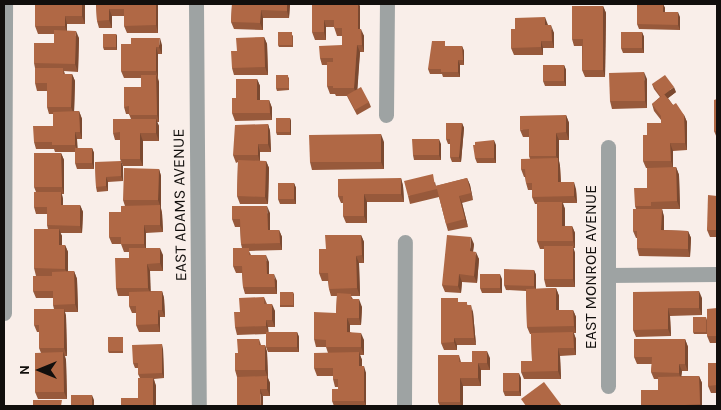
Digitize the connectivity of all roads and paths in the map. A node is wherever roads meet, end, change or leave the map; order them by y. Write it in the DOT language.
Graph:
graph roads {
  1 [pos="4,4"];
  2 [pos="196,4"];
  3 [pos="387,4"];
  4 [pos="386,115"];
  5 [pos="608,147"];
  6 [pos="404,242"];
  7 [pos="717,274"];
  8 [pos="608,275"];
  9 [pos="4,313"];
  10 [pos="608,386"];
  11 [pos="199,406"];
  12 [pos="404,406"];
  1 -- 9 [label="street"];
  2 -- 11 [label="street, EAST ADAMS AVENUE"];
  3 -- 4 [label="street"];
  5 -- 8 [label="street, EAST MONROE AVENUE"];
  6 -- 12 [label="street"];
  7 -- 8 [label="street"];
  8 -- 10 [label="street, EAST MONROE AVENUE"];
}
